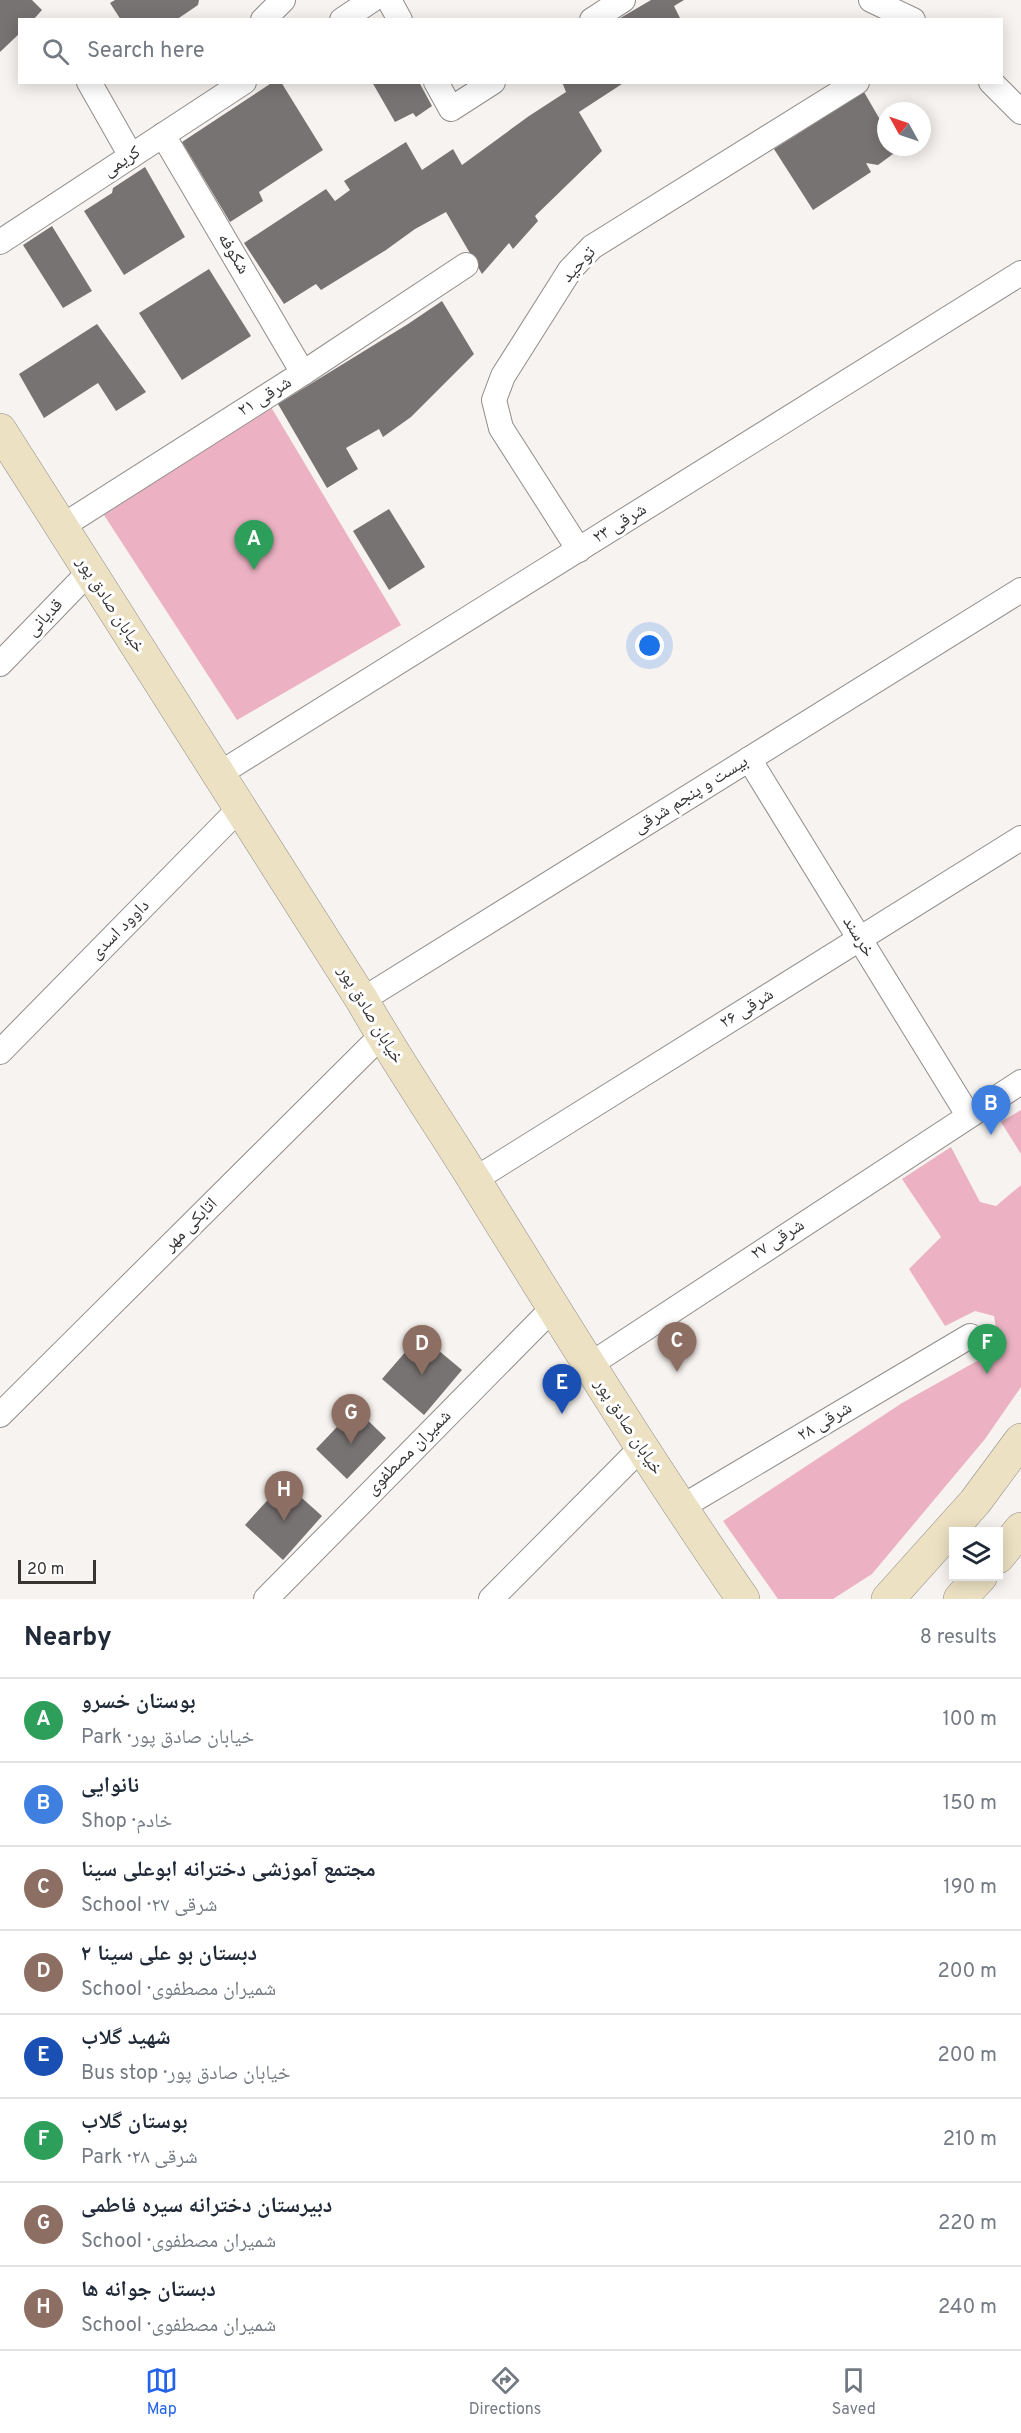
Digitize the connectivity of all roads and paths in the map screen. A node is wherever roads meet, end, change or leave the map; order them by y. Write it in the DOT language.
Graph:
graph roads {
  1 [pos="283,0"];
  2 [pos="372,0"];
  3 [pos="389,0"];
  4 [pos="623,0"];
  5 [pos="871,0"];
  6 [pos="265,18"];
  7 [pos="345,18"];
  8 [pos="399,18"];
  9 [pos="595,18"];
  10 [pos="909,18"];
  11 [pos="90,84"];
  12 [pos="437,84"];
  13 [pos="490,84"];
  14 [pos="854,84"];
  15 [pos="993,84"];
  16 [pos="237,85"];
  17 [pos="1021,112"];
  18 [pos="163,135"];
  19 [pos="131,156"];
  20 [pos="0,242"];
  21 [pos="466,265"];
  22 [pos="1021,273"];
  23 [pos="303,373"];
  24 [pos="0,430"];
  25 [pos="61,527"];
  26 [pos="579,550"];
  27 [pos="89,572"];
  28 [pos="1021,590"];
  29 [pos="0,664"];
  30 [pos="748,759"];
  31 [pos="219,774"];
  32 [pos="240,808"];
  33 [pos="1021,838"];
  34 [pos="859,939"];
  35 [pos="362,1000"];
  36 [pos="382,1035"];
  37 [pos="0,1052"];
  38 [pos="1021,1082"];
  39 [pos="968,1115"];
  40 [pos="474,1180"];
  41 [pos="553,1308"];
  42 [pos="970,1336"];
  43 [pos="588,1366"];
  44 [pos="0,1415"];
  45 [pos="1021,1440"];
  46 [pos="642,1447"];
  47 [pos="680,1508"];
  48 [pos="1021,1529"];
  49 [pos="1003,1552"];
  50 [pos="976,1581"];
  51 [pos="266,1599"];
  52 [pos="491,1599"];
  53 [pos="743,1599"];
  54 [pos="888,1599"];
  55 [pos="960,1599"];
  1 -- 6 [label="street"];
  2 -- 7 [label="street"];
  3 -- 8 [label="street"];
  4 -- 9 [label="street"];
  5 -- 10 [label="street"];
  11 -- 19 [label="street"];
  12 -- 13 [label="street"];
  14 -- 26 [label="street, توحید"];
  15 -- 17 [label="street"];
  16 -- 18 [label="street, کریمی"];
  18 -- 19 [label="street, کریمی"];
  18 -- 23 [label="street, شکوفه"];
  19 -- 20 [label="street, کریمی"];
  21 -- 23 [label="street, ۲۱ شرقی"];
  22 -- 26 [label="street, ۲۳ شرقی"];
  23 -- 25 [label="street, ۲۱ شرقی"];
  24 -- 25 [label="main road, خیابان صادق پور"];
  25 -- 27 [label="main road, خیابان صادق پور"];
  26 -- 31 [label="street, ۲۳ شرقی"];
  27 -- 29 [label="street, قدیانی"];
  27 -- 31 [label="main road, خیابان صادق پور"];
  28 -- 30 [label="street, بیست و پنجم شرقی"];
  30 -- 34 [label="street, خرسند"];
  30 -- 35 [label="street, بیست و پنجم شرقی"];
  31 -- 32 [label="main road, خیابان صادق پور"];
  32 -- 35 [label="main road, خیابان صادق پور"];
  32 -- 37 [label="street, داوود اسدی"];
  33 -- 34 [label="street, ۲۶ شرقی"];
  34 -- 39 [label="street, خرسند"];
  34 -- 40 [label="street, ۲۶ شرقی"];
  35 -- 36 [label="main road, خیابان صادق پور"];
  36 -- 40 [label="main road, خیابان صادق پور"];
  36 -- 44 [label="street, اتابکی مهر"];
  38 -- 39 [label="street, ۲۷ شرقی"];
  39 -- 43 [label="street, ۲۷ شرقی"];
  40 -- 41 [label="main road, خیابان صادق پور"];
  41 -- 43 [label="main road, خیابان صادق پور"];
  41 -- 51 [label="street, شمیران مصطفوی"];
  42 -- 47 [label="street, ۲۸ شرقی"];
  43 -- 46 [label="main road, خیابان صادق پور"];
  45 -- 54 [label="main road"];
  46 -- 47 [label="main road, خیابان صادق پور"];
  46 -- 52 [label="street"];
  47 -- 53 [label="main road, خیابان صادق پور"];
  48 -- 49 [label="main road"];
  50 -- 55 [label="main road"];
}
